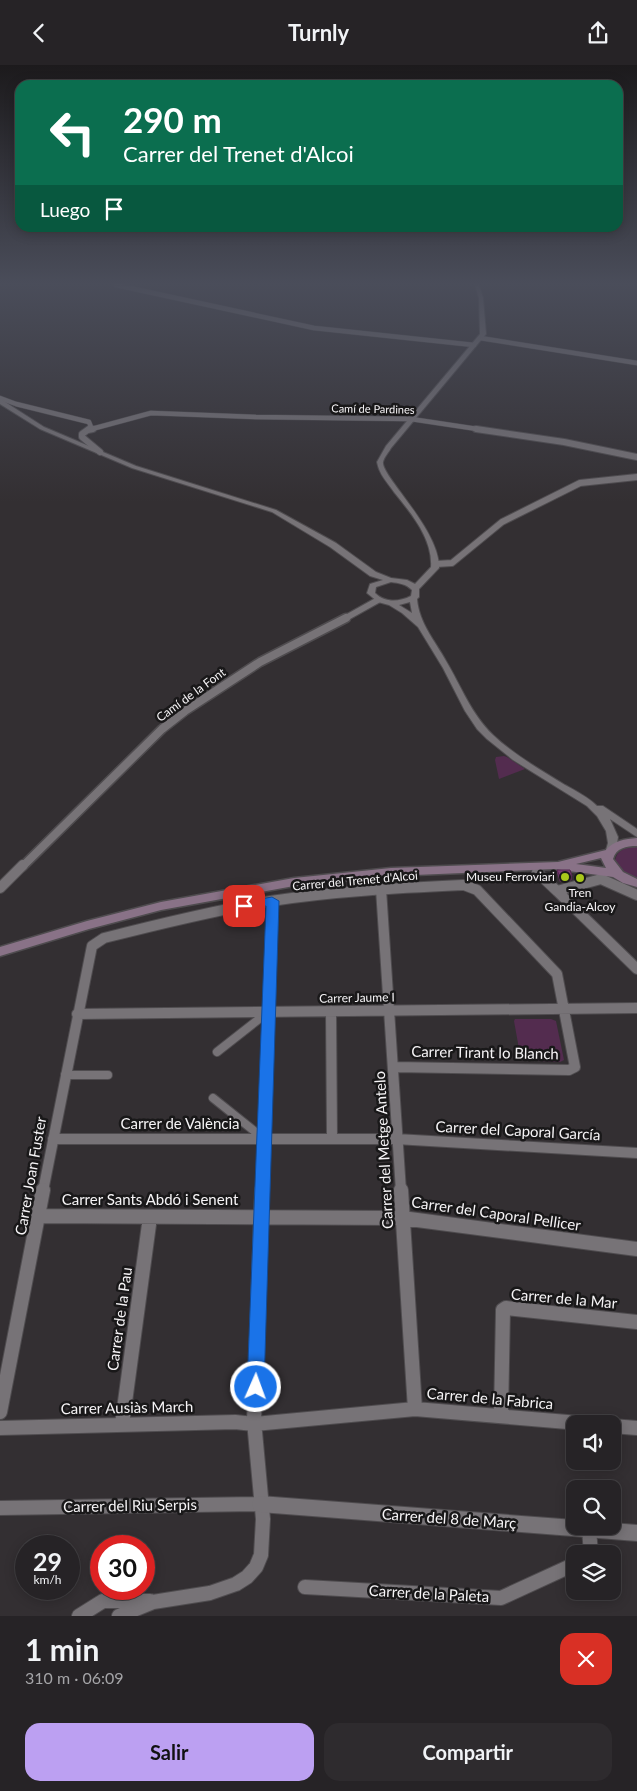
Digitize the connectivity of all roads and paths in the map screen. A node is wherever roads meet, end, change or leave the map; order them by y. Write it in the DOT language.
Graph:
graph roads {
  1 [pos="463,357"];
  2 [pos="602,357"];
  3 [pos="637,363"];
  4 [pos="0,400"];
  5 [pos="411,419"];
  6 [pos="89,422"];
  7 [pos="107,424"];
  8 [pos="88,430"];
  9 [pos="100,452"];
  10 [pos="637,457"];
  11 [pos="637,477"];
  12 [pos="357,562"];
  13 [pos="436,564"];
  14 [pos="390,580"];
  15 [pos="399,581"];
  16 [pos="372,587"];
  17 [pos="416,589"];
  18 [pos="413,598"];
  19 [pos="378,600"];
  20 [pos="391,603"];
  21 [pos="423,627"];
  22 [pos="590,804"];
  23 [pos="637,834"];
  24 [pos="637,842"];
  25 [pos="610,851"];
  26 [pos="554,865"];
  27 [pos="538,872"];
  28 [pos="615,873"];
  29 [pos="636,886"];
  30 [pos="0,888"];
  31 [pos="381,889"];
  32 [pos="560,890"];
  33 [pos="272,901"];
  34 [pos="92,947"];
  35 [pos="0,952"];
  36 [pos="637,969"];
  37 [pos="564,1008"];
  38 [pos="637,1008"];
  39 [pos="269,1011"];
  40 [pos="331,1011"];
  41 [pos="390,1011"];
  42 [pos="77,1014"];
  43 [pos="217,1052"];
  44 [pos="394,1067"];
  45 [pos="65,1075"];
  46 [pos="108,1075"];
  47 [pos="213,1098"];
  48 [pos="53,1139"];
  49 [pos="264,1139"];
  50 [pos="332,1139"];
  51 [pos="396,1139"];
  52 [pos="637,1153"];
  53 [pos="39,1216"];
  54 [pos="150,1217"];
  55 [pos="261,1217"];
  56 [pos="402,1217"];
  57 [pos="637,1249"];
  58 [pos="637,1322"];
  59 [pos="416,1409"];
  60 [pos="0,1412"];
  61 [pos="501,1415"];
  62 [pos="566,1422"];
  63 [pos="122,1424"];
  64 [pos="254,1424"];
  65 [pos="0,1427"];
  66 [pos="621,1427"];
  67 [pos="637,1428"];
  68 [pos="260,1505"];
  69 [pos="0,1508"];
  70 [pos="566,1527"];
  71 [pos="621,1532"];
  72 [pos="637,1533"];
  73 [pos="566,1568"];
  74 [pos="305,1587"];
  75 [pos="156,1601"];
  76 [pos="79,1616"];
  77 [pos="119,1616"];
  1 -- 5 [label="street"];
  2 -- 3 [label="street"];
  4 -- 6 [label="street, Camí de Pardines"];
  4 -- 9 [label="street"];
  5 -- 7 [label="street, Camí de Pardines"];
  5 -- 10 [label="street, Camí de Pardines"];
  5 -- 13 [label="street"];
  6 -- 7 [label="street, Camí de Pardines"];
  6 -- 8 [label="street"];
  7 -- 8 [label="street, Camí de Pardines"];
  8 -- 9 [label="street"];
  9 -- 12 [label="street"];
  11 -- 13 [label="street"];
  12 -- 14 [label="street"];
  12 -- 16 [label="street"];
  13 -- 15 [label="street"];
  13 -- 17 [label="street"];
  14 -- 15 [label="street"];
  14 -- 16 [label="street"];
  15 -- 17 [label="street"];
  16 -- 19 [label="street"];
  17 -- 18 [label="street"];
  18 -- 20 [label="street"];
  18 -- 21 [label="street"];
  19 -- 20 [label="street"];
  19 -- 30 [label="street, Camí de la Font"];
  20 -- 21 [label="street"];
  21 -- 22 [label="street"];
  22 -- 23 [label="street"];
  22 -- 25 [label="street"];
  24 -- 25 [label="main road"];
  25 -- 26 [label="main road"];
  25 -- 28 [label="main road"];
  26 -- 28 [label="main road"];
  26 -- 35 [label="main road"];
  27 -- 32 [label="street"];
  28 -- 29 [label="main road"];
  29 -- 32 [label="street"];
  31 -- 33 [label="street, Carrer del Trenet d'Alcoi"];
  31 -- 37 [label="street, Carrer del Trenet d'Alcoi"];
  31 -- 41 [label="street, Carrer del Metge Antelo"];
  32 -- 36 [label="street"];
  33 -- 34 [label="street, Carrer del Trenet d'Alcoi"];
  33 -- 39 [label="street"];
  34 -- 42 [label="street, Carrer Joan Fuster"];
  37 -- 38 [label="street, Carrer Jaume I"];
  37 -- 41 [label="street, Carrer Jaume I"];
  37 -- 44 [label="street, Carrer Tirant lo Blanch"];
  39 -- 40 [label="street, Carrer Jaume I"];
  39 -- 42 [label="street, Carrer Jaume I"];
  39 -- 43 [label="street"];
  39 -- 49 [label="street"];
  40 -- 41 [label="street, Carrer Jaume I"];
  40 -- 50 [label="street"];
  41 -- 44 [label="street, Carrer del Metge Antelo"];
  42 -- 45 [label="street, Carrer Joan Fuster"];
  44 -- 51 [label="street, Carrer del Metge Antelo"];
  45 -- 46 [label="street"];
  45 -- 48 [label="street, Carrer Joan Fuster"];
  47 -- 49 [label="street"];
  48 -- 49 [label="street, Carrer de València"];
  48 -- 53 [label="street, Carrer Joan Fuster"];
  49 -- 50 [label="street, Carrer de València"];
  49 -- 55 [label="street"];
  50 -- 51 [label="street, Carrer de València"];
  51 -- 52 [label="street, Carrer del Caporal García"];
  51 -- 56 [label="street, Carrer del Metge Antelo"];
  53 -- 54 [label="street, Carrer Sants Abdó i Senent"];
  53 -- 60 [label="street, Carrer Joan Fuster"];
  54 -- 55 [label="street, Carrer Sants Abdó i Senent"];
  54 -- 63 [label="street, Carrer de la Pau"];
  55 -- 56 [label="street, Carrer del Caporal Pellicer"];
  55 -- 64 [label="street"];
  56 -- 57 [label="street, Carrer del Caporal Pellicer"];
  56 -- 59 [label="street, Carrer del Metge Antelo"];
  58 -- 61 [label="street, Carrer de la Mar"];
  59 -- 61 [label="street, Carrer de la Fabrica"];
  59 -- 64 [label="street, Carrer de la Fabrica"];
  61 -- 62 [label="street, Carrer de la Fabrica"];
  63 -- 64 [label="street, Carrer Ausiàs March"];
  63 -- 65 [label="street, Carrer Ausiàs March"];
  64 -- 68 [label="street"];
  66 -- 67 [label="street"];
  68 -- 69 [label="street, Carrer del Riu Serpis"];
  68 -- 70 [label="street, Carrer del 8 de Març"];
  68 -- 75 [label="street"];
  71 -- 72 [label="street, Carrer del 8 de Març"];
  73 -- 74 [label="street, Carrer de la Paleta"];
  75 -- 76 [label="street"];
  75 -- 77 [label="street"];
}
